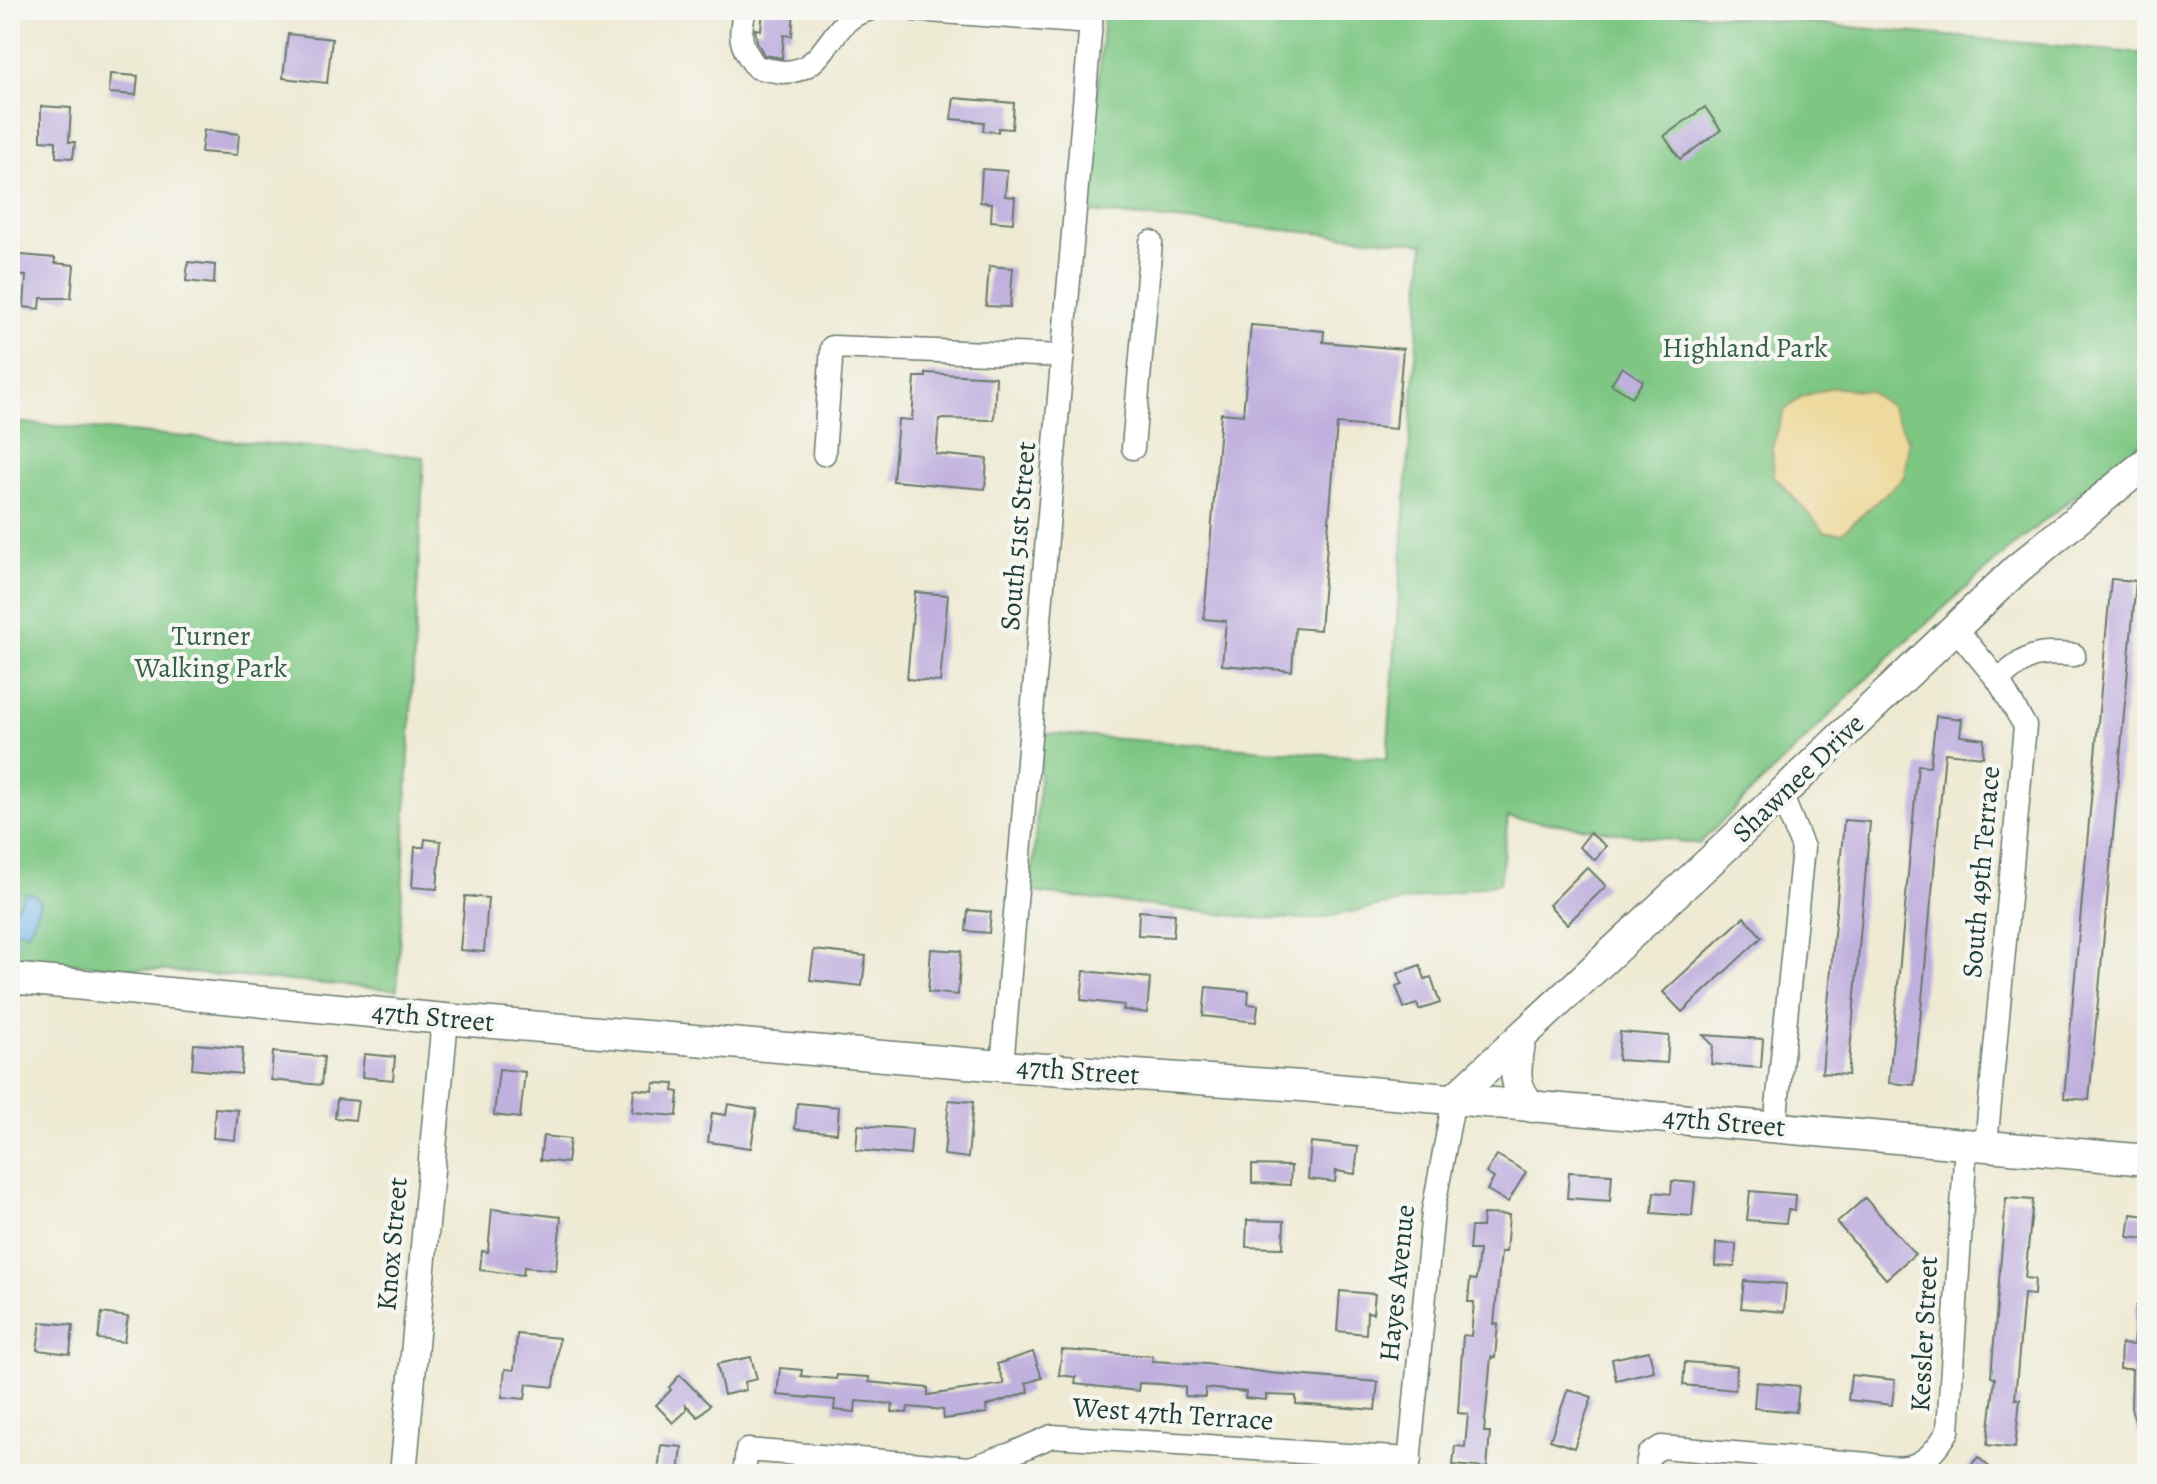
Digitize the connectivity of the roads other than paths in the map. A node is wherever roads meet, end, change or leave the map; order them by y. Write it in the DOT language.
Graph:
graph roads {
  1 [pos="745,10"];
  2 [pos="868,10"];
  3 [pos="915,10"];
  4 [pos="1091,17"];
  5 [pos="1151,242"];
  6 [pos="1063,356"];
  7 [pos="1133,448"];
  8 [pos="824,454"];
  9 [pos="2147,462"];
  10 [pos="1955,628"];
  11 [pos="2074,655"];
  12 [pos="1998,680"];
  13 [pos="1781,794"];
  14 [pos="10,978"];
  15 [pos="445,1019"];
  16 [pos="1521,1039"];
  17 [pos="1002,1066"];
  18 [pos="1454,1099"];
  19 [pos="1532,1107"];
  20 [pos="1775,1127"];
  21 [pos="1976,1144"];
  22 [pos="2147,1160"];
  23 [pos="1409,1467"];
  24 [pos="403,1474"];
  25 [pos="744,1474"];
  26 [pos="1645,1474"];
  1 -- 2 [label="street"];
  3 -- 4 [label="street"];
  4 -- 6 [label="street, South 51st Street"];
  5 -- 7 [label="street"];
  6 -- 8 [label="street"];
  6 -- 17 [label="street, South 51st Street"];
  9 -- 10 [label="main road, Shawnee Drive"];
  10 -- 12 [label="street, South 49th Terrace"];
  10 -- 13 [label="main road, Shawnee Drive"];
  11 -- 12 [label="street"];
  12 -- 21 [label="street, South 49th Terrace"];
  13 -- 16 [label="main road, Shawnee Drive"];
  13 -- 20 [label="street"];
  14 -- 15 [label="main road, 47th Street"];
  15 -- 17 [label="main road, 47th Street"];
  15 -- 24 [label="street, Knox Street"];
  16 -- 18 [label="main road, Shawnee Drive"];
  16 -- 19 [label="main road"];
  17 -- 18 [label="main road, 47th Street"];
  18 -- 19 [label="main road, 47th Street"];
  18 -- 23 [label="street, Hayes Avenue"];
  19 -- 20 [label="main road, 47th Street"];
  20 -- 21 [label="main road, 47th Street"];
  21 -- 22 [label="main road, 47th Street"];
  21 -- 26 [label="street, Kessler Street"];
  23 -- 25 [label="street, West 47th Terrace"];
}
